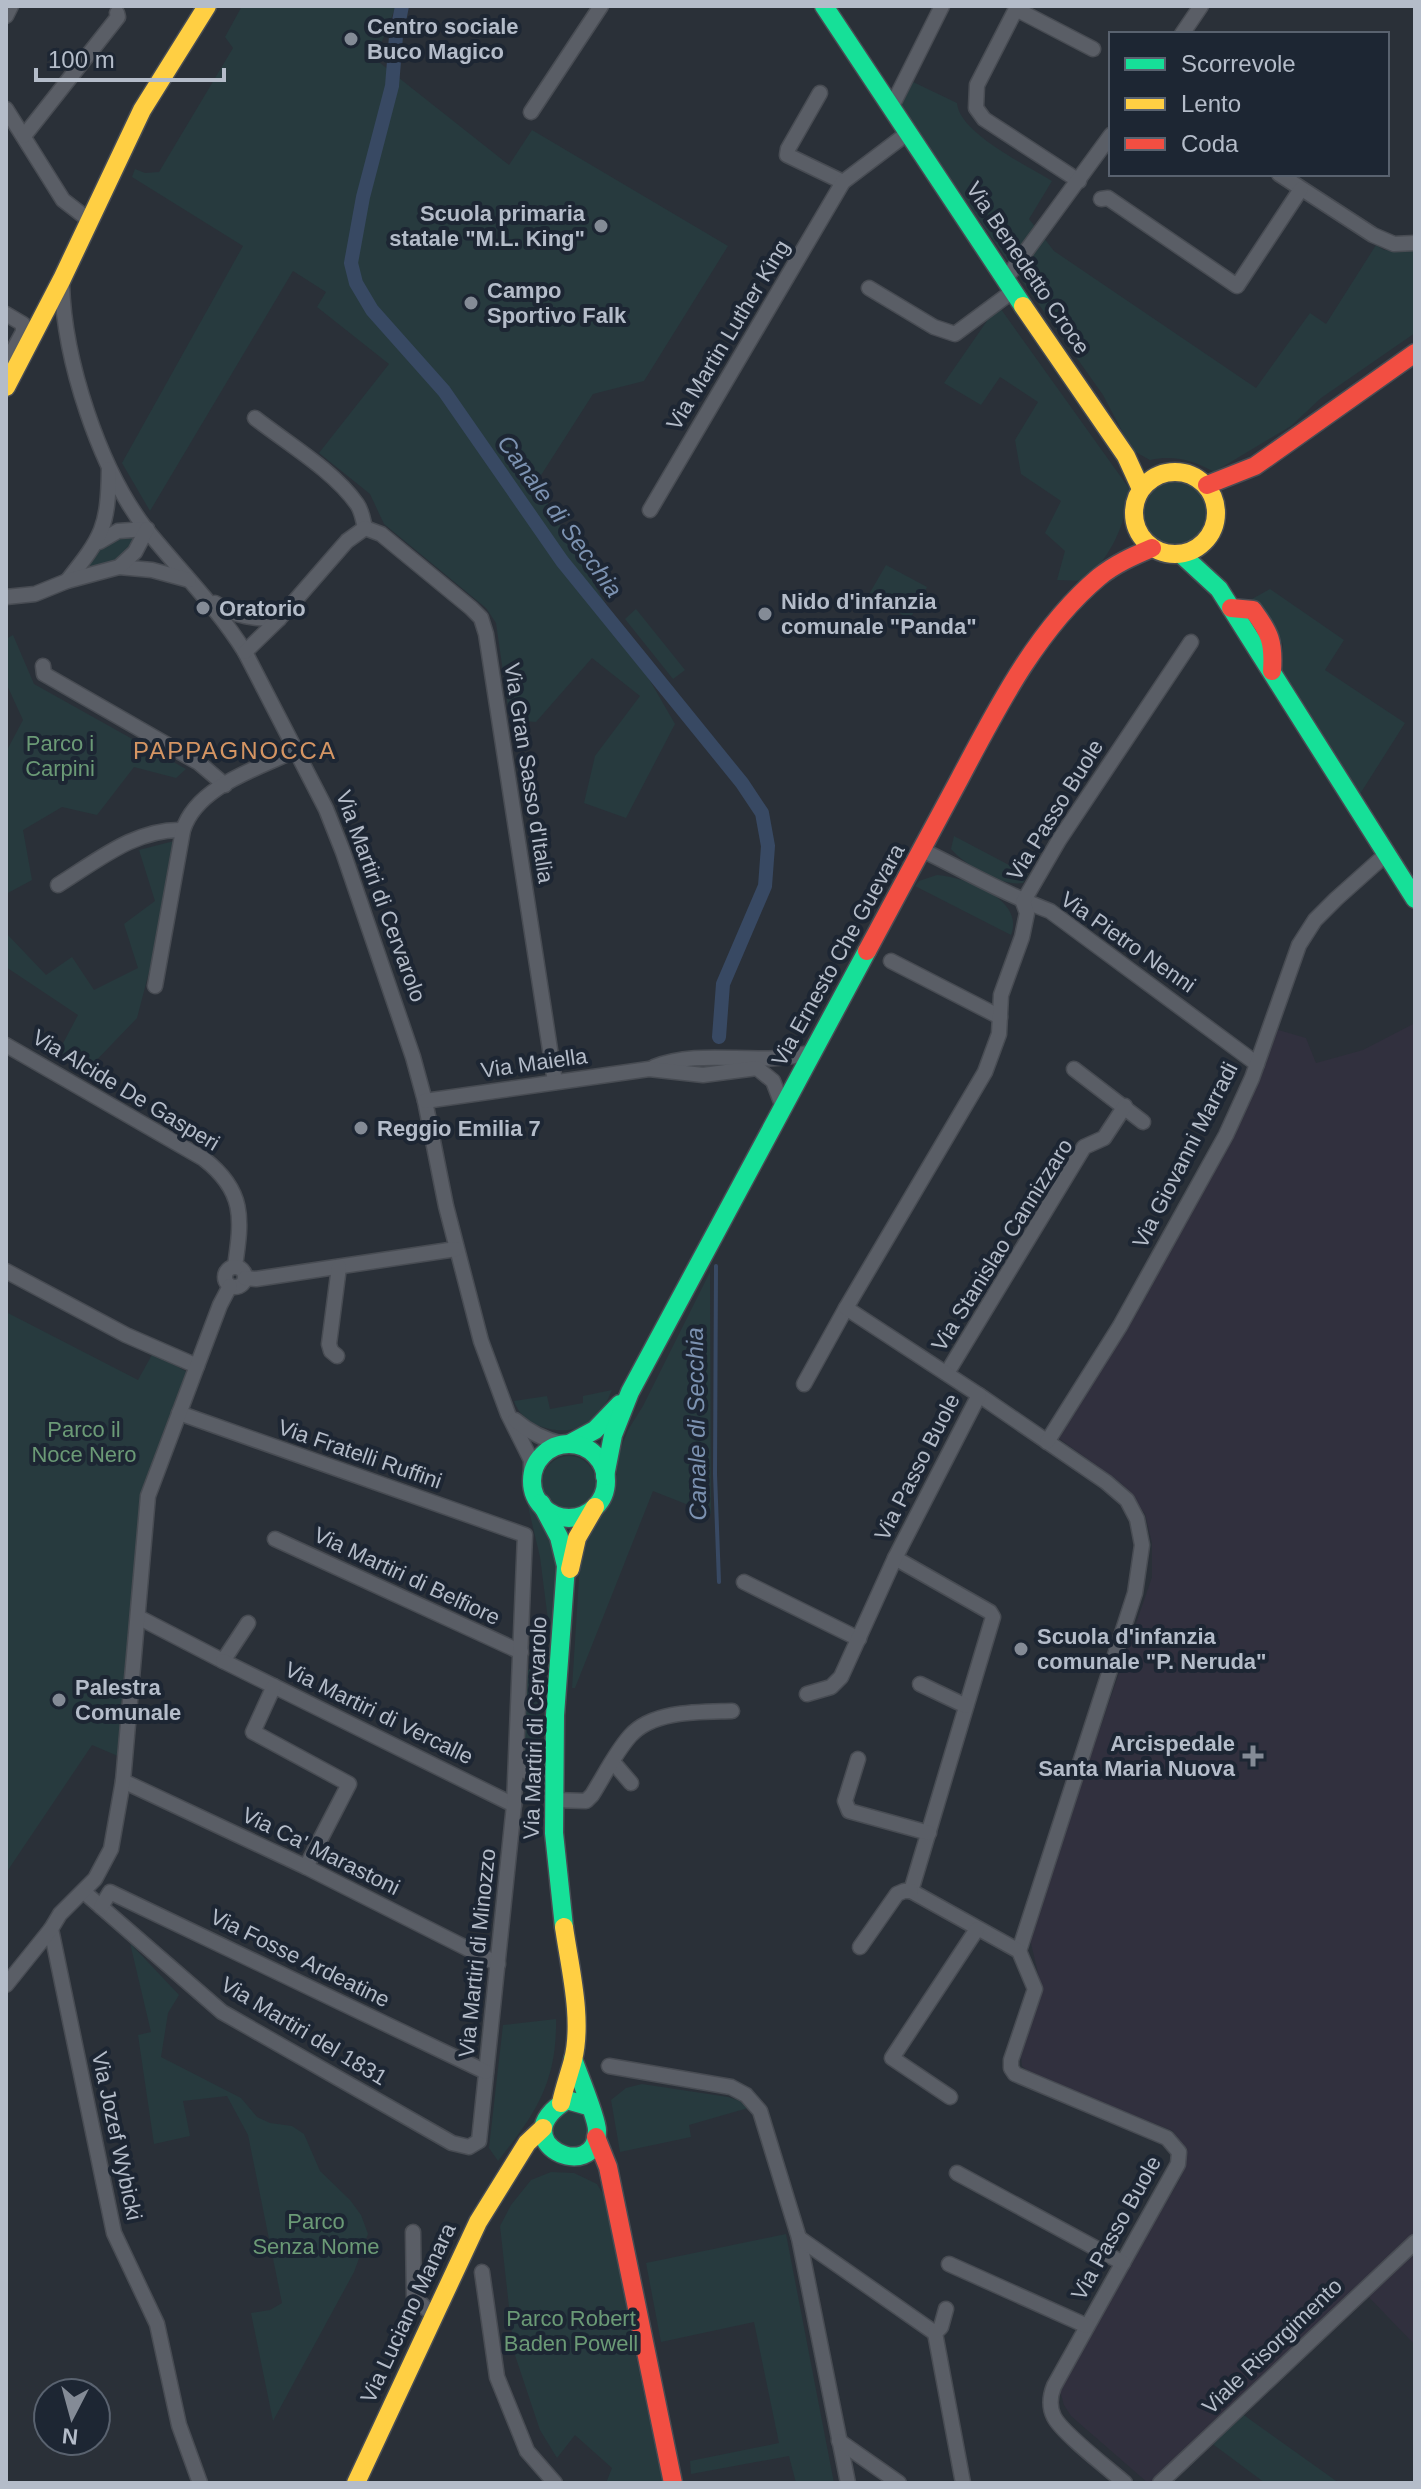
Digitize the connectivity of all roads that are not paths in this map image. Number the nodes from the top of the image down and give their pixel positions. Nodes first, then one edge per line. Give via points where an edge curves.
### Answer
1 (11, 6) edge
2 (207, 6) edge
3 (601, 6) edge
4 (824, 6) edge
5 (942, 6) edge
6 (1201, 6) edge
7 (117, 13) dead end
8 (6, 16) edge
9 (1183, 32) edge
10 (1093, 49) dead end
11 (820, 93) dead end
12 (892, 106) junction
13 (6, 109) edge
14 (531, 112) dead end
15 (909, 132) junction
16 (24, 136) junction
17 (1109, 138) edge
18 (1282, 176) edge
19 (1079, 181) junction
20 (843, 182) junction
21 (1301, 189) junction
22 (1101, 199) dead end
23 (89, 220) junction
24 (1415, 243) edge
25 (62, 279) junction
26 (1009, 285) junction
27 (869, 288) dead end
28 (6, 314) edge
29 (1415, 353) edge
30 (6, 363) edge
31 (6, 387) edge
32 (255, 418) dead end
33 (1126, 456) junction
34 (109, 464) junction
35 (1255, 466) junction
36 (1157, 476) junction
37 (1207, 485) junction
38 (1141, 489) junction
39 (1217, 506) junction
40 (650, 510) dead end
41 (365, 528) junction
42 (147, 529) junction
43 (1146, 541) junction
44 (1203, 543) junction
45 (95, 545) junction
46 (1181, 554) junction
47 (119, 567) junction
48 (191, 580) junction
49 (67, 581) junction
50 (1219, 589) junction
51 (205, 596) junction
52 (6, 597) edge
53 (279, 619) junction
54 (1191, 642) dead end
55 (245, 652) junction
56 (43, 666) dead end
57 (296, 750) junction
58 (225, 785) junction
59 (183, 830) junction
60 (922, 850) junction
61 (1388, 856) junction
62 (58, 885) dead end
63 (1415, 899) edge
64 (1023, 902) junction
65 (891, 961) dead end
66 (155, 986) dead end
67 (1000, 1017) junction
68 (6, 1045) edge
69 (811, 1052) junction
70 (1257, 1064) junction
71 (649, 1069) junction
72 (1074, 1069) dead end
73 (555, 1082) junction
74 (425, 1101) junction
75 (1125, 1106) junction
76 (783, 1107) junction
77 (1143, 1122) dead end
78 (456, 1249) junction
79 (339, 1267) junction
80 (6, 1271) edge
81 (240, 1272) junction
82 (846, 1308) junction
83 (337, 1356) dead end
84 (197, 1366) junction
85 (947, 1373) junction
86 (804, 1384) dead end
87 (630, 1392) junction
88 (979, 1395) junction
89 (179, 1413) junction
90 (508, 1414) junction
91 (1047, 1442) junction
92 (567, 1444) junction
93 (605, 1476) junction
94 (531, 1478) junction
95 (541, 1503) junction
96 (595, 1507) junction
97 (525, 1535) joint
98 (275, 1539) dead end
99 (895, 1558) junction
100 (744, 1582) dead end
101 (565, 1589) junction
102 (138, 1617) junction
103 (248, 1623) dead end
104 (859, 1639) junction
105 (521, 1652) junction
106 (223, 1661) junction
107 (920, 1684) dead end
108 (274, 1686) junction
109 (807, 1694) dead end
110 (966, 1706) junction
111 (732, 1711) dead end
112 (858, 1759) dead end
113 (613, 1762) junction
114 (516, 1770) junction
115 (554, 1774) junction
116 (123, 1781) junction
117 (631, 1783) dead end
118 (554, 1800) junction
119 (514, 1805) junction
120 (929, 1833) junction
121 (306, 1867) junction
122 (911, 1891) junction
123 (84, 1892) junction
124 (101, 1907) junction
125 (51, 1929) junction
126 (977, 1929) junction
127 (860, 1947) dead end
128 (1019, 1951) junction
129 (498, 1964) junction
130 (6, 1985) edge
131 (573, 2059) junction
132 (609, 2066) dead end
133 (486, 2072) junction
134 (950, 2097) dead end
135 (561, 2103) junction
136 (588, 2106) junction
137 (543, 2128) junction
138 (596, 2137) junction
139 (479, 2141) joint
140 (563, 2155) junction
141 (510, 2167) junction
142 (957, 2173) dead end
143 (612, 2190) junction
144 (413, 2232) dead end
145 (799, 2238) junction
146 (1415, 2242) edge
147 (1123, 2263) junction
148 (949, 2264) dead end
149 (482, 2272) dead end
150 (946, 2309) dead end
151 (433, 2315) junction
152 (1087, 2326) junction
153 (935, 2333) junction
154 (839, 2441) junction
155 (200, 2483) edge
156 (356, 2483) edge
157 (555, 2483) edge
158 (673, 2483) edge
159 (848, 2483) edge
160 (899, 2483) edge
161 (963, 2483) edge
162 (1125, 2483) edge
163 (1160, 2483) edge

1 - 8 street
2 - 23 street, Via Martiri di Cervarolo via 142,110
3 - 14 street
4 - 12 street, Via Benedetto Croce
5 - 12 street
6 - 9 street
7 - 16 street
10 - 19 street via 1016,9 977,85 976,108 984,119
11 - 20 street via 787,155
12 - 15 street, Via Benedetto Croce
13 - 16 street
15 - 20 street, Via Martin Luther King
15 - 26 street, Via Benedetto Croce
16 - 23 street via 63,200
17 - 19 street
18 - 21 street
19 - 26 street
20 - 40 street, Via Martin Luther King
21 - 22 street via 1237,286 1108,198
21 - 24 street via 1373,235 1394,244
23 - 25 street, Via Martiri di Cervarolo
25 - 31 street
25 - 34 street, Via Martiri di Cervarolo via 69,355
26 - 27 street via 955,334
26 - 33 street, Via Benedetto Croce
28 - 30 street via 23,324 23,332
29 - 35 street
32 - 41 street via 354,500
33 - 36 street, Via Benedetto Croce
33 - 38 street, Via Benedetto Croce
34 - 42 street, Via Martiri di Cervarolo
34 - 45 street via 108,510
35 - 37 street
35 - 39 street
36 - 37 street via 1186,473
36 - 38 street
37 - 39 street
38 - 43 street via 1134,516
39 - 44 street via 1214,527
41 - 53 street via 347,541
41 - 73 street, Via Gran Sasso d'Italia via 381,534 481,618
42 - 45 street via 118,531
42 - 47 street
42 - 48 street, Via Martiri di Cervarolo
43 - 46 street via 1161,552
43 - 60 street, Via Ernesto Che Guevara via 1072,605 1031,655
44 - 46 street
44 - 50 street
45 - 49 street
46 - 50 street
47 - 48 street
47 - 49 street
48 - 51 street, Via Martiri di Cervarolo
49 - 52 street via 35,594
50 - 61 street
51 - 53 street via 242,616
51 - 55 street, Via Martiri di Cervarolo
53 - 55 street
54 - 64 street, Via Passo Buole
55 - 57 street, Via Martiri di Cervarolo
56 - 58 street via 44,674 199,763
57 - 58 street
57 - 74 street, Via Martiri di Cervarolo via 343,852
58 - 59 street via 198,803
59 - 62 street via 139,836
59 - 66 street
60 - 64 street, Via Pietro Nenni
60 - 69 street, Via Ernesto Che Guevara
61 - 63 street
61 - 70 street, Via Giovanni Marradi via 1336,899 1299,945
64 - 67 street, Via Passo Buole via 1025,925 1001,995
64 - 70 street, Via Pietro Nenni via 1050,911
65 - 67 street
67 - 82 street, Via Passo Buole via 985,1072
68 - 81 street, Via Alcide De Gasperi via 217,1169 230,1184 240,1214
69 - 71 street, Via Maiella via 794,1057 689,1058
69 - 76 street, Via Ernesto Che Guevara
70 - 91 street, Via Giovanni Marradi via 1226,1135 1156,1262
71 - 73 street, Via Maiella
71 - 76 street, Via Maiella via 703,1075 757,1068 778,1087
72 - 75 street
73 - 74 street, Via Maiella
74 - 78 street, Via Martiri di Cervarolo
75 - 77 street
75 - 85 street, Via Stanislao Cannizzaro via 1104,1138 1084,1147
76 - 87 street, Via Ernesto Che Guevara
78 - 79 street
78 - 90 street, Via Martiri di Cervarolo
79 - 81 street via 256,1279
79 - 83 street via 329,1341
80 - 84 street
81 - 84 street, Via Alcide De Gasperi via 229,1268 225,1274 230,1286
82 - 85 street, Via Passo Buole
82 - 86 street, Via Passo Buole
84 - 89 street
85 - 88 street, Via Passo Buole
87 - 92 street, Via Ernesto Che Guevara via 606,1421
87 - 93 street, Via Ernesto Che Guevara via 613,1435
88 - 91 street
88 - 99 street, Via Passo Buole
89 - 97 street, Via Fratelli Ruffini
89 - 102 street via 148,1496
90 - 92 street via 526,1429
90 - 94 street, Via Martiri di Cervarolo via 531,1460
91 - 128 street via 1127,1500 1139,1525 1142,1555 1132,1605
92 - 93 street via 594,1456
92 - 94 street via 539,1457
93 - 96 street, Via Martiri di Cervarolo via 604,1493
94 - 95 street, Via Martiri di Cervarolo
95 - 96 street via 564,1517 584,1515
95 - 101 street, Via Martiri di Cervarolo via 559,1537
96 - 101 street, Via Martiri di Cervarolo via 577,1538
97 - 105 street, Via Martiri di Minozzo
98 - 105 street, Via Martiri di Belfiore
99 - 104 street
99 - 110 street, Via Passo Buole via 992,1615
100 - 104 street
101 - 115 street, Via Martiri di Cervarolo
102 - 106 street, Via Martiri di Vercalle
102 - 116 street
103 - 106 street
104 - 109 street via 838,1681
105 - 114 street, Via Martiri di Minozzo
106 - 108 street, Via Martiri di Vercalle
107 - 110 street
108 - 119 street, Via Martiri di Vercalle
108 - 121 street via 253,1732 349,1784
110 - 120 street, Via Passo Buole
111 - 113 street via 682,1714 646,1724 630,1735
112 - 120 street via 845,1801 849,1811
113 - 117 street
113 - 118 street via 586,1801
114 - 115 street
114 - 119 street, Via Martiri di Minozzo
115 - 118 street, Via Martiri di Cervarolo
116 - 121 street, Via Ca' Marastoni
116 - 123 street via 111,1849
118 - 131 street, Via Martiri di Cervarolo via 558,1885 573,1992
119 - 129 street, Via Martiri di Minozzo
120 - 122 street, Via Passo Buole
121 - 129 street, Via Ca' Marastoni
122 - 126 street
122 - 127 street via 897,1894
123 - 124 street, Via Martiri del 1831
123 - 125 street
124 - 133 street, Via Fosse Ardeatine via 110,1892
124 - 139 street, Via Martiri del 1831 via 222,2012 452,2143 469,2147
125 - 130 street
125 - 155 street, Via Jozef Wybicki via 114,2233 157,2324 179,2425
126 - 128 street
126 - 134 street via 892,2058
128 - 147 street, Via Passo Buole via 1035,1989 1012,2071 1167,2138 1179,2152 1178,2164
129 - 133 street, Via Martiri di Minozzo
131 - 135 street, Via Martiri di Cervarolo
131 - 136 street, Via Martiri di Cervarolo
132 - 145 street via 731,2087 746,2095 766,2123
133 - 139 street, Via Martiri di Minozzo
135 - 136 street
135 - 137 street, Via Martiri di Cervarolo via 551,2108
136 - 138 street, Via Martiri di Cervarolo
137 - 140 street via 547,2144
137 - 141 street, Via Luciano Manara
138 - 140 street via 583,2155
138 - 143 street, Via Martiri di Cervarolo
140 - 141 street via 536,2156
140 - 143 street via 598,2172
141 - 151 street, Via Luciano Manara
142 - 147 street
143 - 158 street, Via Martiri di Cervarolo
144 - 151 street via 414,2297
145 - 153 street
145 - 154 street
146 - 163 street, Viale Risorgimento
147 - 152 street, Via Passo Buole
148 - 152 street
149 - 157 street via 497,2377 527,2451
150 - 153 street
151 - 156 street, Via Luciano Manara
152 - 162 street, Via Passo Buole via 1054,2386 1051,2409 1058,2424
153 - 161 street
154 - 159 street
154 - 160 street

